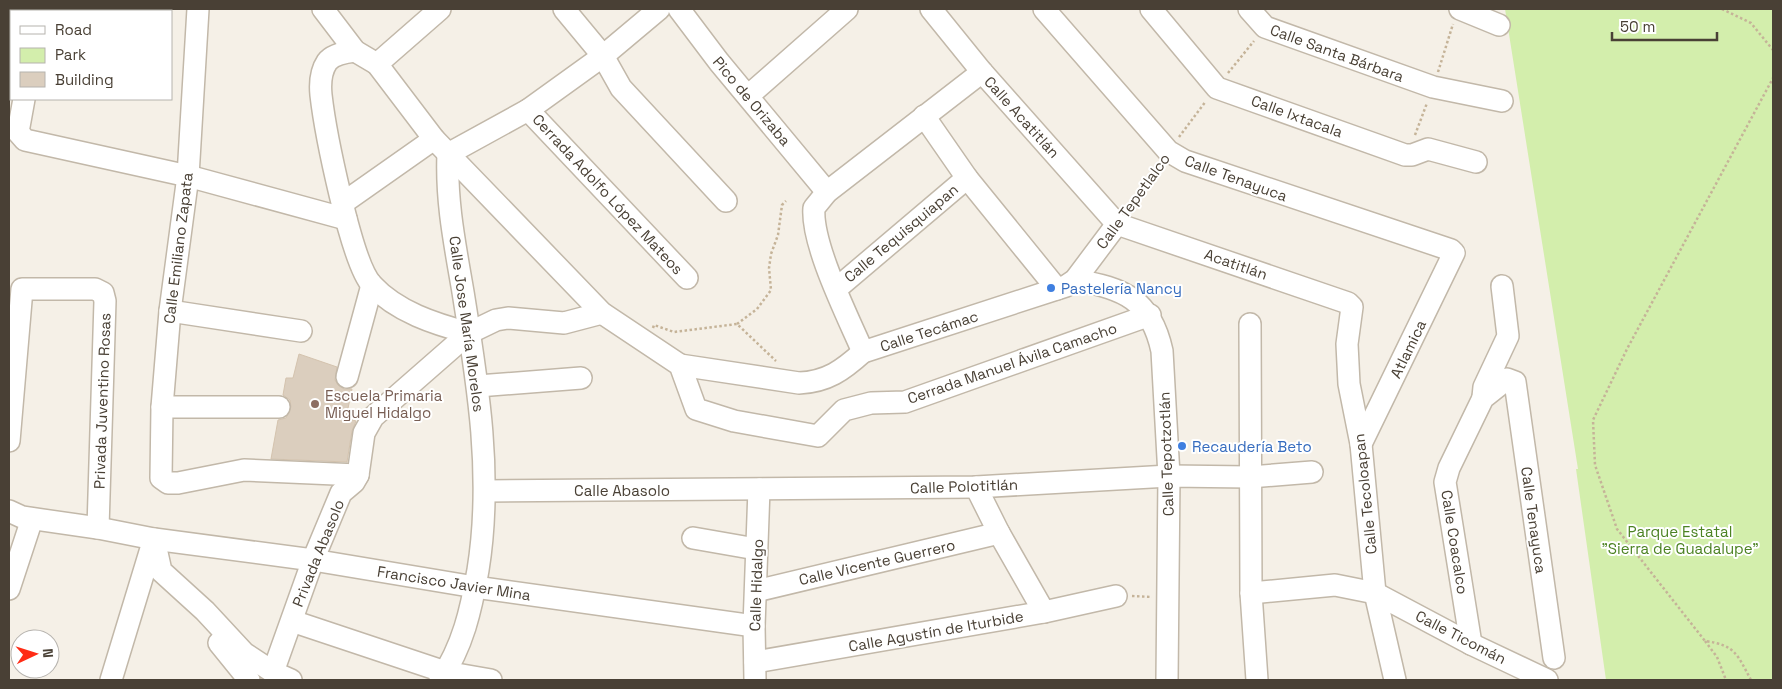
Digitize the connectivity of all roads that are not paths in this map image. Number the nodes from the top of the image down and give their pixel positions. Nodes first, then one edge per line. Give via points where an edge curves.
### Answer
1 (198, 9) edge
2 (323, 9) edge
3 (440, 9) edge
4 (564, 9) edge
5 (659, 9) edge
6 (679, 9) edge
7 (847, 9) edge
8 (930, 9) edge
9 (1044, 9) edge
10 (1151, 9) edge
11 (1249, 9) edge
12 (1460, 9) edge
13 (1498, 25) dead end
14 (355, 51) junction
15 (602, 56) junction
16 (377, 64) junction
17 (982, 72) junction
18 (748, 96) junction
19 (24, 100) edge
20 (1502, 101) dead end
21 (528, 110) junction
22 (924, 116) junction
23 (441, 146) junction
24 (1476, 162) dead end
25 (188, 176) junction
26 (967, 178) junction
27 (827, 192) junction
28 (726, 200) dead end
29 (345, 211) junction
30 (1117, 224) junction
31 (1454, 253) joint
32 (687, 278) dead end
33 (372, 285) junction
34 (1066, 285) junction
35 (1502, 286) dead end
36 (836, 288) junction
37 (1352, 307) joint
38 (170, 311) junction
39 (602, 313) junction
40 (1150, 315) junction
41 (1250, 324) dead end
42 (301, 331) dead end
43 (469, 333) junction
44 (863, 352) junction
45 (680, 365) junction
46 (347, 377) dead end
47 (581, 378) dead end
48 (1515, 382) joint
49 (478, 386) junction
50 (1483, 398) junction
51 (162, 407) junction
52 (278, 407) dead end
53 (9, 441) edge
54 (1361, 444) junction
55 (1312, 472) dead end
56 (358, 475) junction
57 (1169, 476) junction
58 (1250, 477) junction
59 (976, 487) junction
60 (759, 489) junction
61 (486, 491) junction
62 (9, 510) edge
63 (32, 519) junction
64 (98, 528) junction
65 (999, 533) junction
66 (694, 538) dead end
67 (154, 539) junction
68 (756, 549) junction
69 (313, 560) junction
70 (475, 587) junction
71 (9, 589) edge
72 (756, 591) junction
73 (1251, 593) junction
74 (1375, 593) junction
75 (1116, 596) road end
76 (205, 611) junction
77 (1044, 612) junction
78 (292, 620) junction
79 (754, 626) junction
80 (1471, 644) junction
81 (1554, 658) dead end
82 (755, 671) edge
83 (282, 676) edge
84 (443, 676) edge
85 (111, 680) edge
86 (249, 680) edge
87 (491, 680) edge
88 (1167, 680) edge
89 (1257, 680) edge
90 (1395, 680) edge
91 (1547, 680) edge

1 - 25 street, Calle Emiliano Zapata
2 - 14 street
3 - 16 street
4 - 15 street
5 - 15 street
6 - 18 street, Pico de Orizaba
7 - 18 street
8 - 17 street, Calle Acatitlán
9 - 31 street, Calle Tenayuca via 1168,151 1208,170
10 - 24 street, Calle Ixtacala via 1217,88 1405,154 1428,150
11 - 20 street, Calle Santa Bárbara via 1265,27 1433,86
12 - 13 street
14 - 16 street
14 - 29 street via 328,61 321,83
15 - 21 street
15 - 28 street via 621,88
16 - 23 street
17 - 22 street
17 - 30 street, Calle Acatitlán
18 - 27 street, Pico de Orizaba
19 - 25 street via 18,132 25,140
21 - 23 street
21 - 32 street, Cerrada Adolfo López Mateos
22 - 26 street
22 - 27 street
23 - 29 street
23 - 39 street
23 - 43 street, Calle Jose María Morelos
25 - 29 street
25 - 38 street, Calle Emiliano Zapata
26 - 34 street
26 - 36 street, Calle Tequisquiapan
27 - 36 street, Calle Tecámac via 816,203 813,213
29 - 33 street via 357,260
30 - 34 street, Calle Tepetlalco
30 - 37 street, Acatitlán
31 - 54 street, Atlamica
33 - 43 street via 410,312
33 - 46 street
34 - 40 street, Calle Tepotzotlán via 1118,289
34 - 44 street, Calle Tecámac
35 - 50 street via 1508,336 1484,387
36 - 44 street, Calle Tecámac
37 - 54 street, Calle Tecoloapan via 1347,364
38 - 42 street
38 - 51 street, Calle Emiliano Zapata
39 - 43 street via 564,323 501,318
39 - 45 street
40 - 45 street, Cerrada Manuel Ávila Camacho via 905,402 844,410 818,436 734,421 696,409
40 - 57 street, Calle Tepotzotlán via 1162,351
41 - 58 street
43 - 49 street, Calle Jose María Morelos
43 - 56 street via 374,417 364,433
44 - 45 street via 829,378 814,382 799,383
47 - 49 street
48 - 50 street, Calle Coacalco via 1507,379
48 - 81 street, Calle Tenayuca
49 - 61 street, Calle Jose María Morelos
50 - 80 street, Calle Coacalco via 1445,482
51 - 52 street
51 - 56 street, Calle Emiliano Zapata via 160,478 168,483 244,470
53 - 64 street, Privada Juventino Rosas via 22,289 95,289 103,293
54 - 74 street, Calle Tecoloapan
55 - 58 street, Calle Polotitlán
56 - 69 street, Privada Abasolo via 341,494
57 - 58 street, Calle Polotitlán
57 - 59 street, Calle Polotitlán
57 - 88 street, Calle Tepotzotlán
58 - 73 street
59 - 60 street, Calle Polotitlán
59 - 65 street
60 - 61 street, Calle Abasolo
60 - 68 street, Calle Hidalgo
61 - 70 street, Calle Jose María Morelos
62 - 63 street, Francisco Javier Mina
63 - 64 street, Francisco Javier Mina
63 - 71 street
64 - 67 street, Francisco Javier Mina
65 - 72 street, Calle Vicente Guerrero
65 - 77 street
66 - 68 street
67 - 69 street, Francisco Javier Mina
67 - 76 street via 161,571
67 - 85 street
68 - 72 street, Calle Hidalgo
69 - 70 street, Francisco Javier Mina
69 - 78 street, Privada Abasolo
70 - 79 street, Francisco Javier Mina
70 - 84 street, Calle Jose María Morelos via 460,645
72 - 79 street, Calle Hidalgo
73 - 74 street, Calle Ticomán via 1335,585
73 - 89 street
74 - 80 street, Calle Ticomán
74 - 90 street, Calle Tecoloapan
75 - 77 street, Calle Agustín de Iturbide
76 - 83 street via 244,653
76 - 86 street via 217,640
77 - 82 street, Calle Agustín de Iturbide
78 - 83 street, Privada Abasolo
78 - 84 street
79 - 82 street, Calle Hidalgo
80 - 91 street, Calle Ticomán
84 - 87 street

